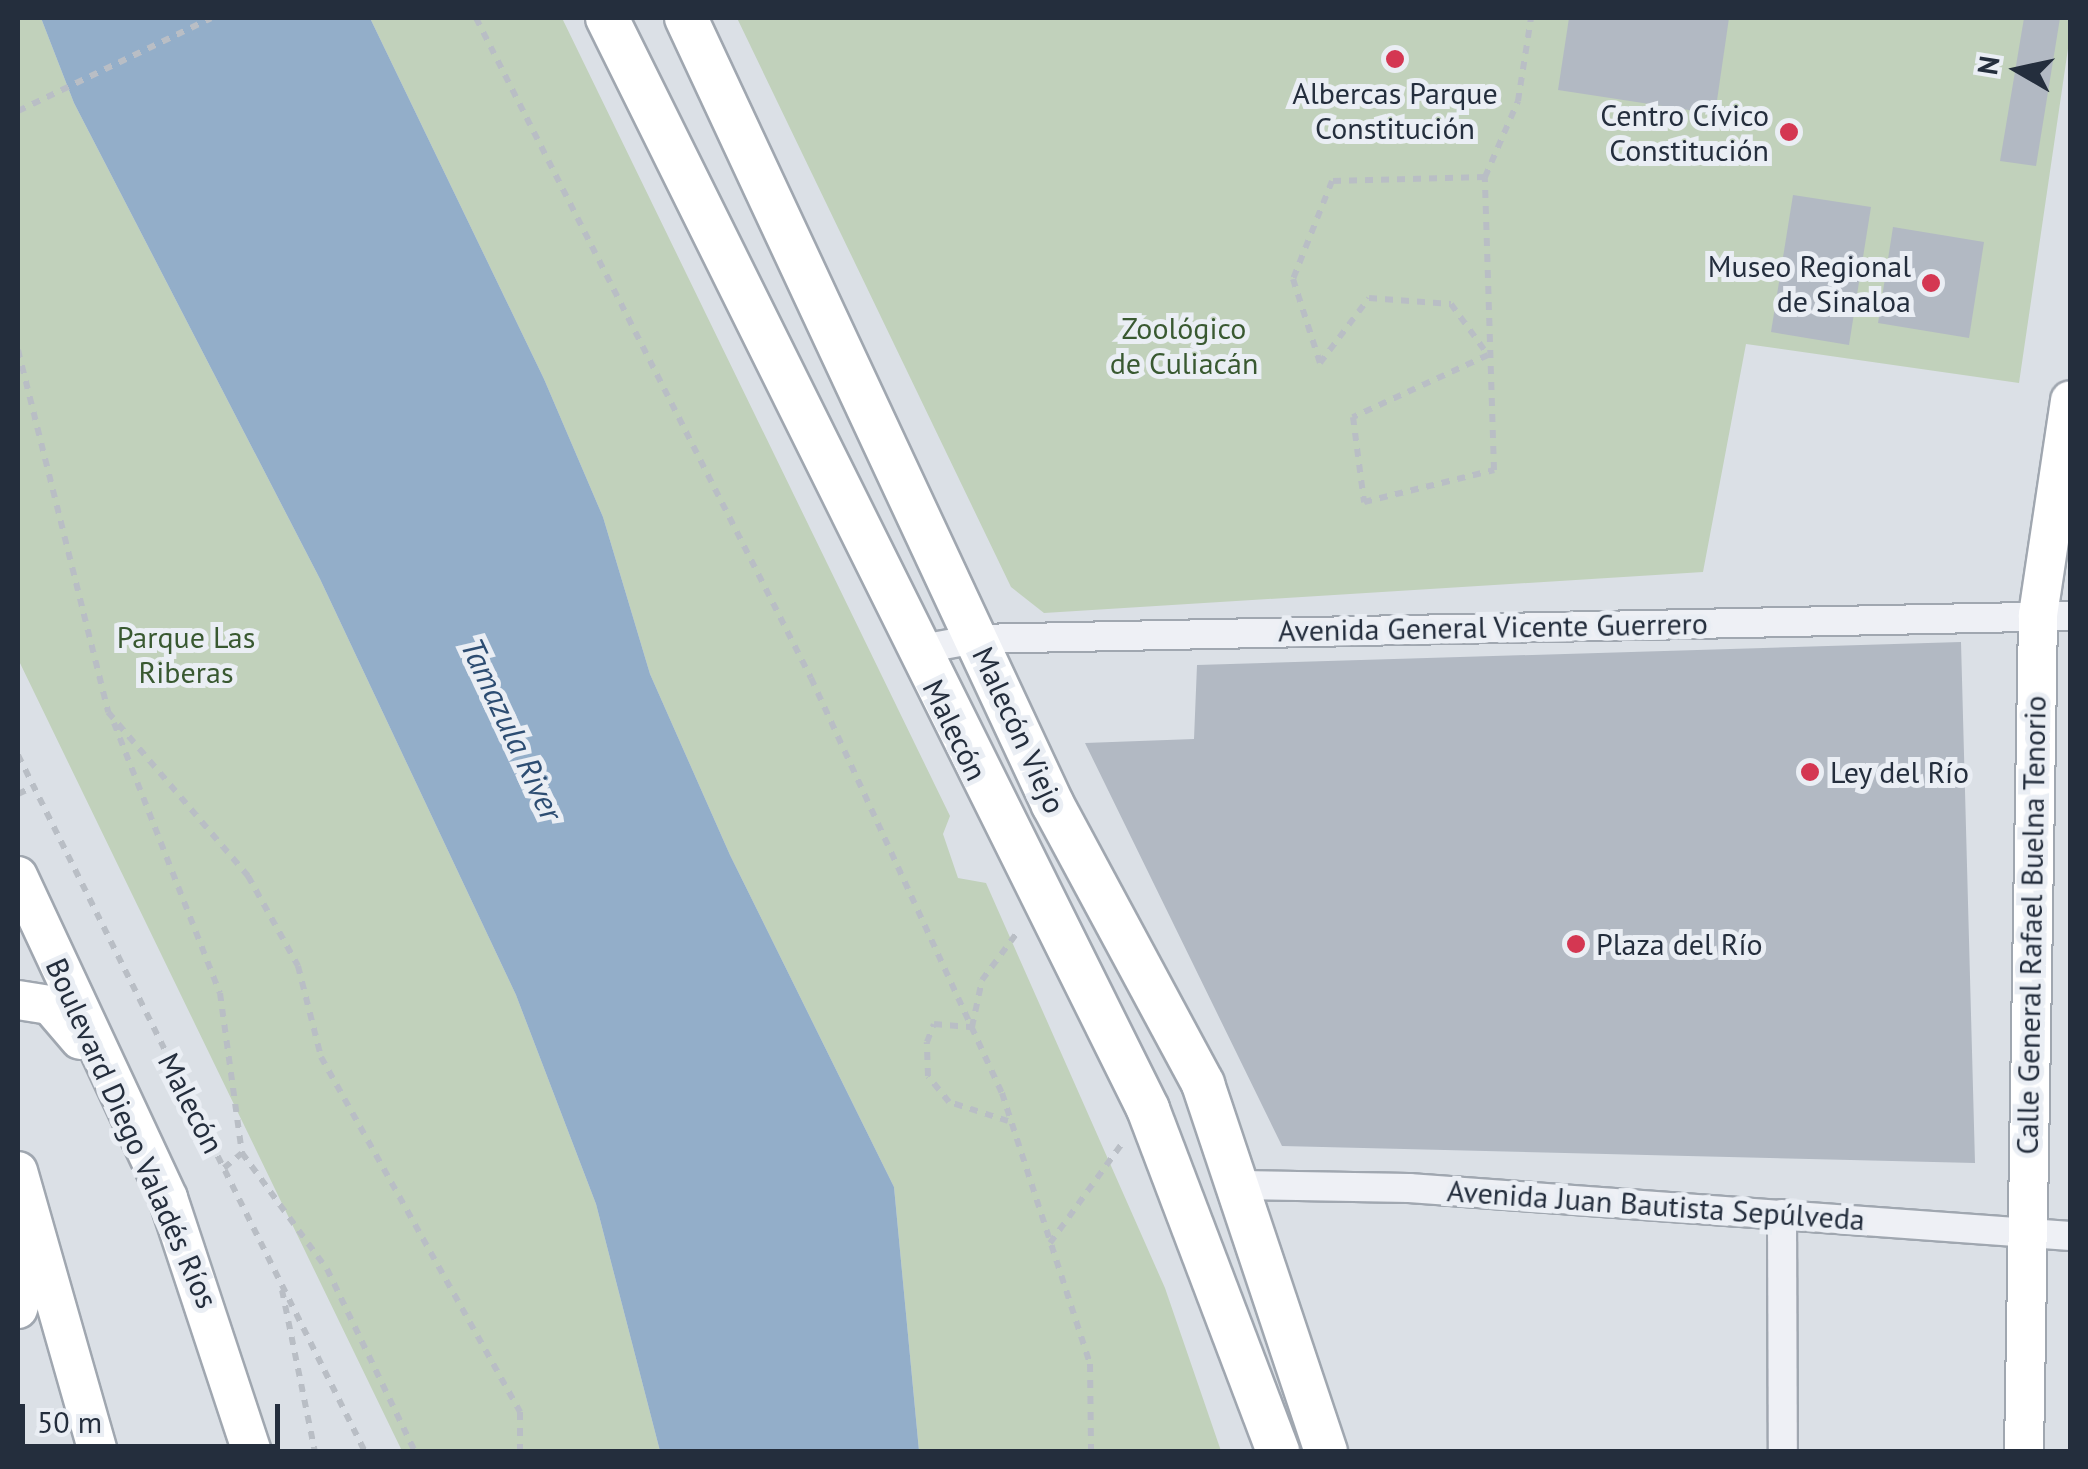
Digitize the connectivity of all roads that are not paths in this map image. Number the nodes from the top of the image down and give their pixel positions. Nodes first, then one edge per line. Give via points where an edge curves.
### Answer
1 (608, 18) edge
2 (686, 18) edge
3 (2070, 400) edge
4 (2054, 616) edge
5 (976, 638) junction
6 (916, 650) junction
7 (18, 876) edge
8 (18, 1000) edge
9 (107, 1073) junction
10 (1148, 1110) junction
11 (18, 1172) edge
12 (1242, 1184) junction
13 (1782, 1214) junction
14 (2023, 1230) junction
15 (2070, 1236) edge
16 (36, 1250) junction
17 (18, 1309) edge
18 (98, 1452) edge
19 (252, 1452) edge
20 (1278, 1452) edge
21 (1326, 1452) edge
22 (1783, 1452) edge
23 (2024, 1452) edge

1 - 6 main road, Malecón
2 - 5 main road, Malecón Viejo
3 - 4 main road, Calle General Rafael Buelna Tenorio
4 - 5 street, Avenida General Vicente Guerrero
4 - 14 main road, Calle General Rafael Buelna Tenorio
5 - 6 street, Avenida General Vicente Guerrero
5 - 12 main road, Malecón Viejo via 1203,1084
6 - 10 main road, Malecón
7 - 9 main road, Boulevard Diego Valadés Ríos
8 - 9 main road via 50,1006
9 - 19 main road, Boulevard Diego Valadés Ríos via 208,1298
10 - 12 main road via 1213,1172
10 - 20 main road, Malecón
11 - 16 main road
12 - 13 street, Avenida Juan Bautista Sepúlveda
12 - 21 main road, Malecón Viejo
13 - 14 street, Avenida Juan Bautista Sepúlveda
13 - 22 street
14 - 15 street, Avenida Juan Bautista Sepúlveda
14 - 23 main road, Calle General Rafael Buelna Tenorio
16 - 17 main road
16 - 18 main road

